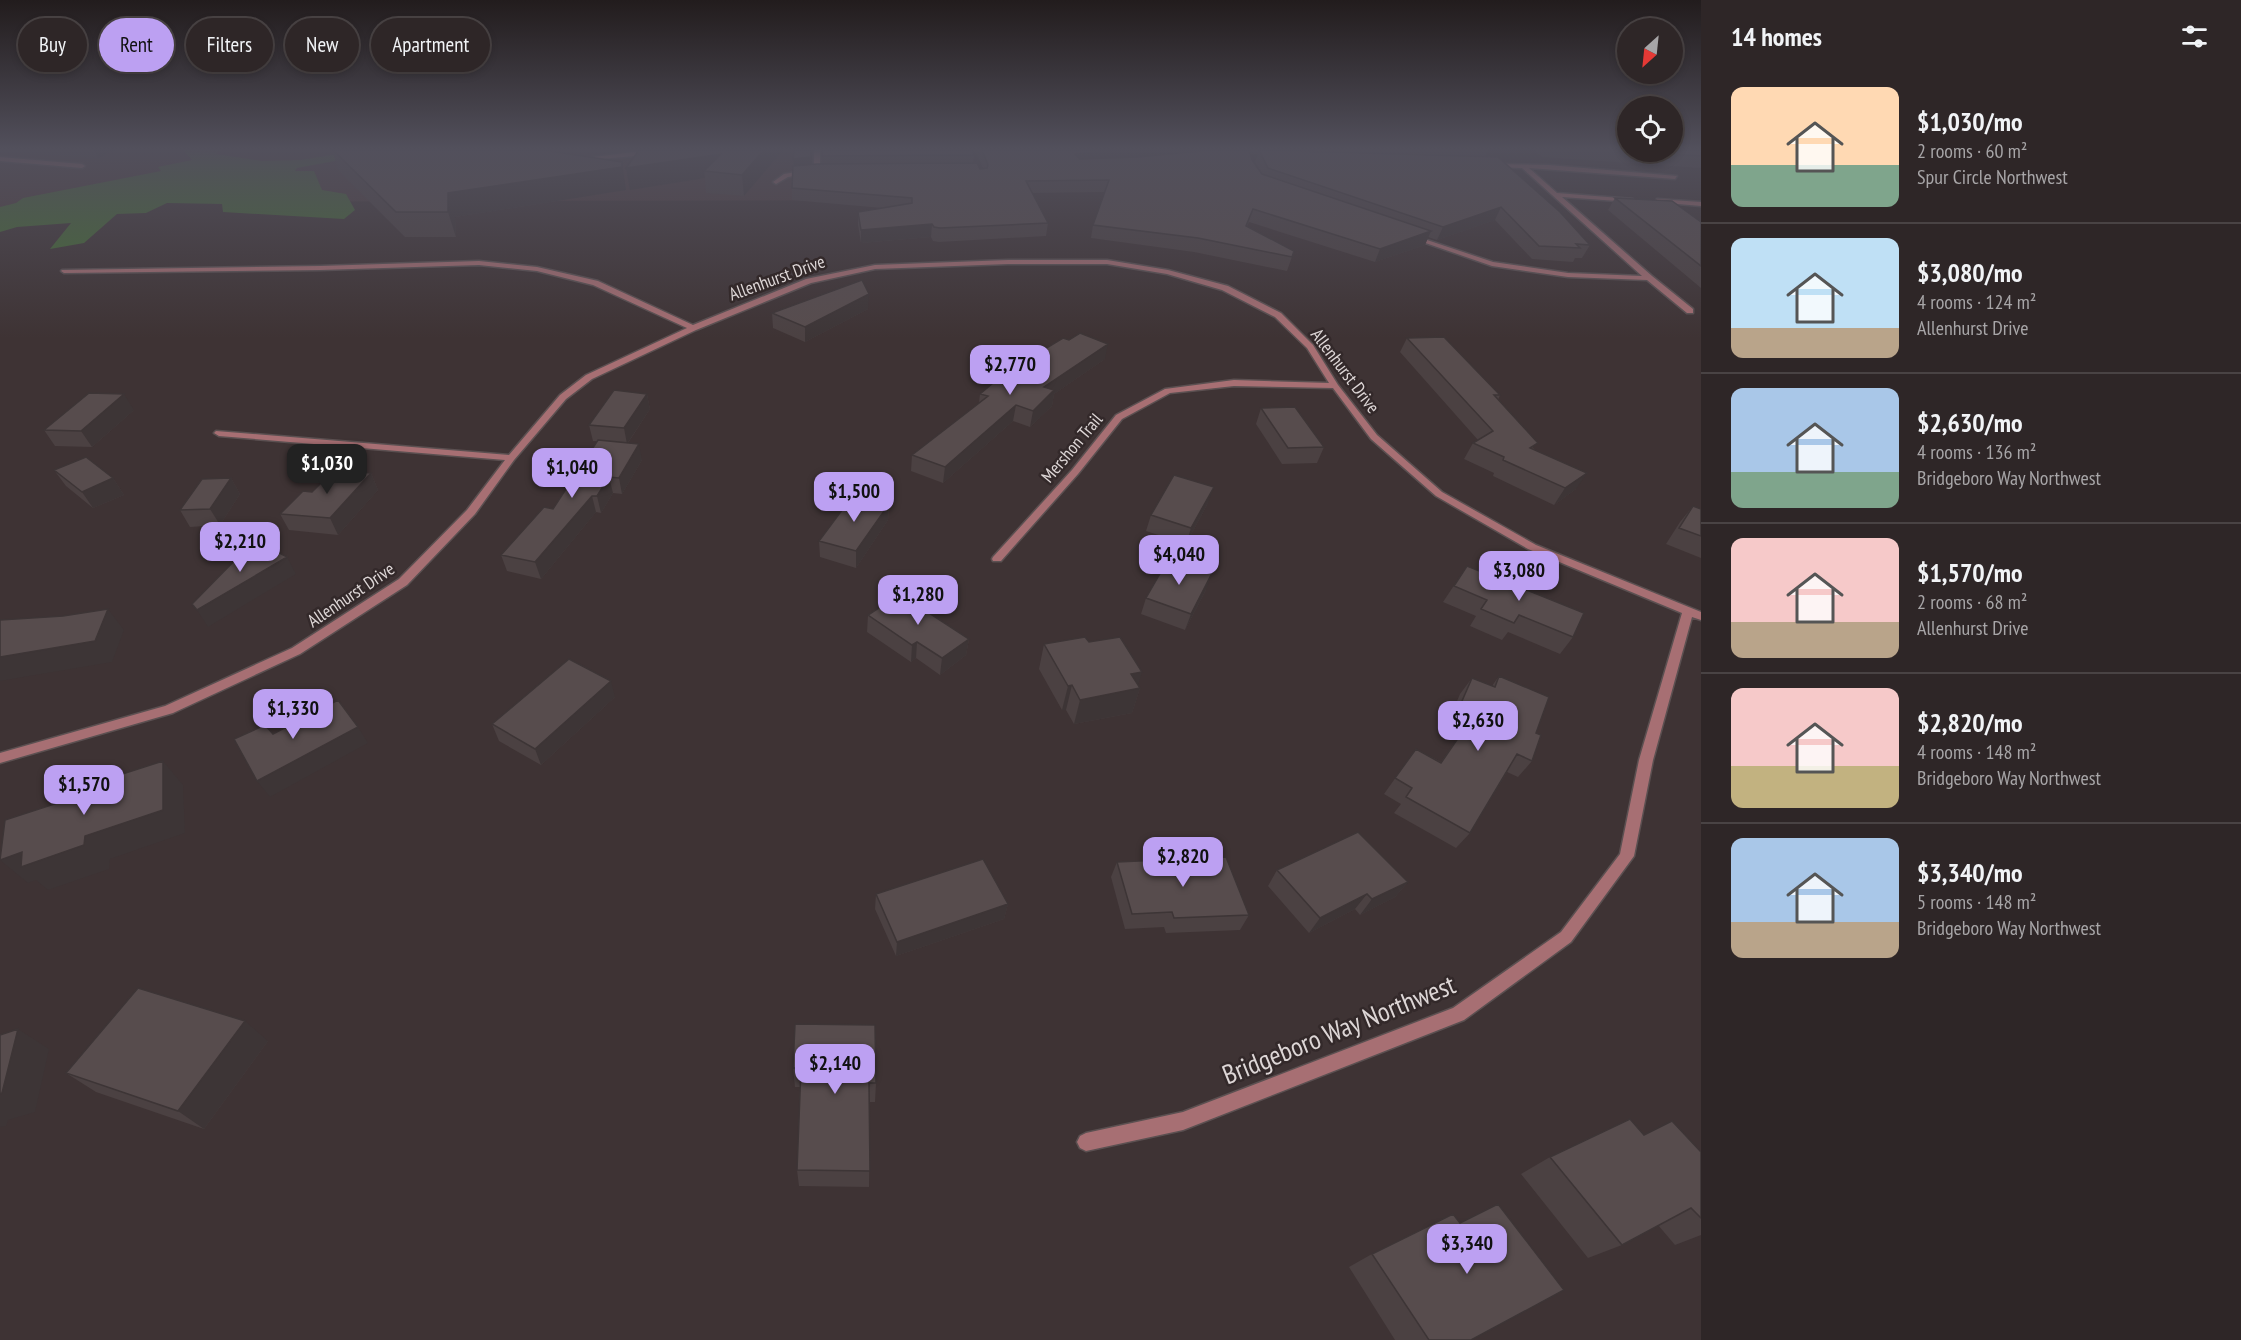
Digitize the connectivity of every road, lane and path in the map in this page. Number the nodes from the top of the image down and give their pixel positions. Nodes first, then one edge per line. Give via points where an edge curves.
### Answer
1 (1574, 213) edge
2 (1406, 234) edge
3 (64, 271) dead end
4 (1649, 278) junction
5 (1690, 311) dead end
6 (693, 328) junction
7 (1335, 386) junction
8 (219, 433) dead end
9 (511, 458) junction
10 (997, 559) dead end
11 (1695, 614) edge
12 (0, 758) edge
13 (1086, 1142) dead end

1 - 4 street
2 - 4 street via 1492,264 1568,275
3 - 6 street via 479,264 537,269 595,283
4 - 5 street
6 - 7 street, Allenhurst Drive via 809,281 875,267 1107,262 1197,279 1225,288 1278,315 1310,347
6 - 9 street, Allenhurst Drive via 589,377 562,397
7 - 10 street, Mershon Trail via 1234,383 1168,391 1119,417
7 - 11 street, Allenhurst Drive via 1374,437 1439,494 1532,547
8 - 9 street
9 - 12 street, Allenhurst Drive via 471,512 403,582 296,651 169,710
11 - 13 street, Bridgeboro Way Northwest via 1646,760 1627,856 1566,937 1458,1014 1183,1121

